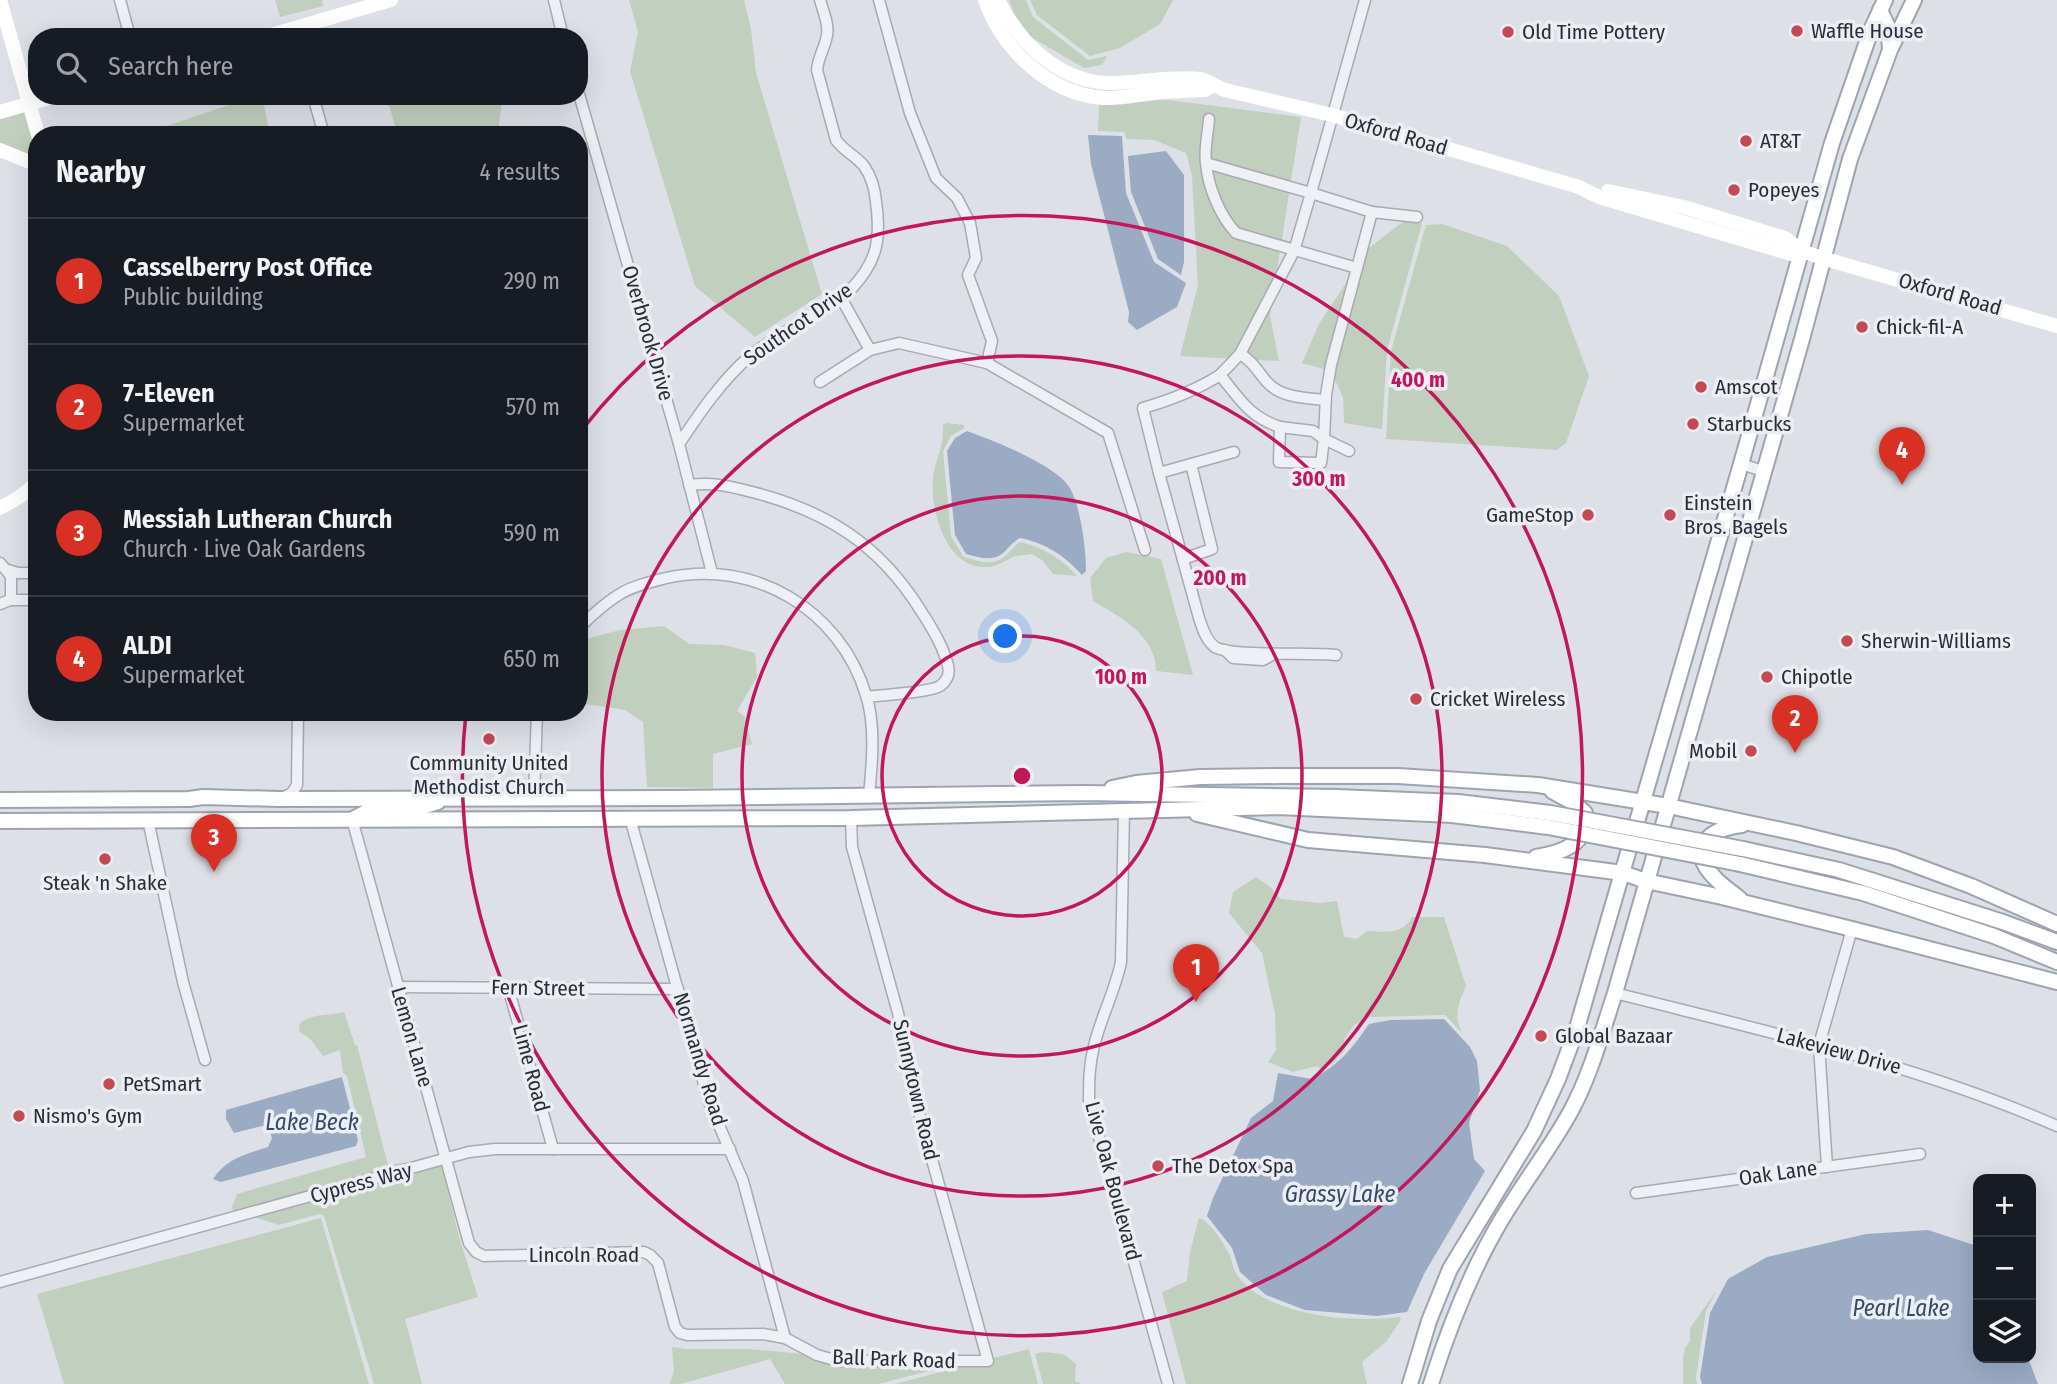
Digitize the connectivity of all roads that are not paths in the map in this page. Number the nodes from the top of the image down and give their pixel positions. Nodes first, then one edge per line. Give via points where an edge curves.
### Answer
1 (0, 0) edge
2 (120, 0) edge
3 (391, 0) edge
4 (554, 0) edge
5 (820, 0) edge
6 (879, 0) edge
7 (985, 0) edge
8 (998, 0) edge
9 (1365, 0) edge
10 (1900, 0) edge
11 (1914, 0) edge
12 (1882, 5) edge
13 (1907, 15) junction
14 (128, 28) edge
15 (307, 28) edge
16 (561, 28) edge
17 (1890, 50) junction
18 (1213, 86) junction
19 (28, 100) edge
20 (28, 104) edge
21 (29, 105) edge
22 (316, 105) edge
23 (582, 105) edge
24 (0, 112) edge
25 (1332, 115) junction
26 (1209, 119) dead end
27 (35, 126) edge
28 (321, 126) edge
29 (0, 150) edge
30 (28, 161) edge
31 (1206, 163) junction
32 (1311, 193) junction
33 (1372, 212) junction
34 (1417, 218) dead end
35 (1294, 251) junction
36 (1802, 251) junction
37 (1822, 258) junction
38 (1357, 268) junction
39 (840, 296) junction
40 (2057, 326) edge
41 (870, 350) junction
42 (1240, 354) junction
43 (987, 363) junction
44 (1220, 375) junction
45 (820, 382) dead end
46 (1325, 400) junction
47 (1280, 426) junction
48 (1324, 439) junction
49 (679, 444) junction
50 (1349, 451) dead end
51 (1234, 452) dead end
52 (1191, 464) junction
53 (1741, 464) junction
54 (1763, 471) junction
55 (1159, 473) junction
56 (689, 485) junction
57 (28, 490) edge
58 (0, 508) edge
59 (1145, 550) dead end
60 (1183, 559) junction
61 (4, 567) edge
62 (28, 573) edge
63 (712, 573) junction
64 (11, 600) junction
65 (28, 600) edge
66 (0, 604) edge
67 (588, 619) edge
68 (1336, 655) dead end
69 (867, 697) junction
70 (298, 721) edge
71 (537, 721) edge
72 (1540, 785) junction
73 (1083, 793) junction
74 (869, 796) junction
75 (894, 796) junction
76 (534, 797) junction
77 (449, 798) junction
78 (675, 798) junction
79 (189, 799) junction
80 (279, 799) junction
81 (336, 799) junction
82 (0, 800) edge
83 (1644, 802) junction
84 (1668, 806) junction
85 (1179, 809) junction
86 (1124, 810) junction
87 (630, 818) junction
88 (851, 818) junction
89 (352, 819) junction
90 (499, 819) junction
91 (148, 820) junction
92 (1549, 820) junction
93 (0, 821) edge
94 (246, 821) junction
95 (1754, 824) junction
96 (1524, 860) junction
97 (1623, 873) junction
98 (1646, 881) junction
99 (1745, 902) junction
100 (2057, 924) edge
101 (1852, 929) junction
102 (2057, 943) edge
103 (2057, 962) edge
104 (2057, 982) edge
105 (398, 987) junction
106 (508, 987) junction
107 (678, 989) junction
108 (1615, 993) junction
109 (1819, 1045) junction
110 (205, 1060) dead end
111 (2057, 1126) edge
112 (553, 1149) junction
113 (730, 1149) junction
114 (1920, 1154) dead end
115 (446, 1159) junction
116 (1827, 1167) junction
117 (1636, 1193) dead end
118 (1484, 1211) junction
119 (1501, 1220) junction
120 (476, 1252) joint
121 (0, 1282) edge
122 (680, 1333) joint
123 (785, 1338) junction
124 (988, 1361) joint
125 (1168, 1384) edge
126 (1410, 1384) edge
127 (1431, 1384) edge

1 - 19 main road
2 - 14 street
3 - 15 main road
4 - 16 street
5 - 39 street, Southcot Drive via 827,37 817,70 836,140 869,175 880,228 864,275
6 - 43 street via 910,113 936,178 957,198 970,223 976,258 968,275 992,341
7 - 18 main road, Oxford Road via 1000,31 1021,57 1083,95 1120,98
8 - 18 main road, Oxford Road via 1026,44 1068,74 1114,83 1205,79
9 - 25 street
10 - 13 main road
11 - 13 main road
12 - 17 main road
12 - 36 main road via 1843,108
13 - 17 main road
17 - 37 main road via 1850,159
18 - 25 main road, Oxford Road
20 - 24 main road
21 - 27 main road
22 - 28 street
23 - 49 street, Overbrook Drive
25 - 32 street
25 - 36 main road, Oxford Road via 1579,187 1684,207 1785,238
26 - 31 street
29 - 30 main road
31 - 32 street
31 - 35 street via 1212,190 1236,233
32 - 33 street
32 - 35 street
33 - 34 street
33 - 38 street
35 - 38 street
35 - 42 street
36 - 37 main road, Oxford Road
36 - 53 main road
37 - 40 main road, Oxford Road
37 - 54 main road
38 - 46 street
39 - 41 street
39 - 49 street, Southcot Drive via 738,366
41 - 43 street via 899,343
41 - 45 street
42 - 44 street
42 - 46 street via 1275,390
43 - 59 street via 1108,433
44 - 47 street via 1250,412
44 - 55 street via 1200,388 1143,408
46 - 48 street
47 - 48 street via 1313,431
47 - 48 street via 1279,462 1321,463
48 - 50 street
49 - 56 street, Overbrook Drive
51 - 52 street
52 - 55 street
52 - 60 street via 1212,549
53 - 54 street
53 - 83 main road
54 - 84 main road
55 - 60 street
56 - 63 street, Overbrook Drive
56 - 69 street via 711,483 739,489 819,515 876,553 907,588 937,637 950,669 947,679 938,688
57 - 58 main road
60 - 68 street via 1206,636 1233,658 1246,654 1251,645 1262,645 1275,654
61 - 62 street
61 - 64 street via 11,579
63 - 67 street via 648,582 621,593
63 - 69 street via 780,591 808,609 837,635
64 - 65 street
64 - 66 street
69 - 74 street via 872,735
70 - 80 street via 297,787
71 - 76 street
72 - 73 main road via 1398,776 1200,777
72 - 83 main road
72 - 96 main road via 1585,813 1586,828 1568,848
73 - 75 main road
73 - 92 main road via 1458,802
74 - 75 main road
74 - 78 main road
75 - 88 main road via 866,806
76 - 77 main road
76 - 78 main road
76 - 90 main road
77 - 81 main road
77 - 89 main road via 418,808 366,810
78 - 87 main road
79 - 80 main road
79 - 82 main road
79 - 91 main road
80 - 81 main road
81 - 94 main road via 322,811 269,811
83 - 84 main road
83 - 97 main road
84 - 95 main road
84 - 98 main road
85 - 86 main road
85 - 92 main road via 1343,808
85 - 96 main road via 1308,840
86 - 88 main road
86 - 125 street, Live Oak Boulevard via 1121,962 1094,1044 1089,1101
87 - 88 main road
87 - 90 main road
87 - 107 street, Normandy Road
88 - 124 street, Sunnytown Road via 852,847 898,1013 914,1095
89 - 90 main road
89 - 94 main road
89 - 105 street, Lemon Lane
91 - 93 main road
91 - 94 main road
91 - 110 street
92 - 102 main road, bridge via 1743,849 1839,870
92 - 103 main road, bridge via 1863,893
95 - 99 main road via 1717,831 1701,849 1708,870
95 - 100 main road via 1893,857
96 - 97 main road
97 - 98 main road
97 - 118 main road via 1558,1079 1534,1131
98 - 99 main road
98 - 108 main road
99 - 101 main road
101 - 104 main road
101 - 109 street
105 - 106 street, Fern Street
105 - 115 street, Lemon Lane
106 - 107 street, Fern Street
106 - 112 street, Lime Road
107 - 113 street, Normandy Road via 709,1102
108 - 109 street, Lakeview Drive
108 - 119 main road via 1573,1107
109 - 111 street, Lakeview Drive via 1968,1090
109 - 116 street
112 - 113 street, Cypress Way
112 - 115 street, Cypress Way via 495,1149
113 - 123 street, Normandy Road via 743,1181
114 - 116 street, Oak Lane
115 - 120 street, Lemon Lane via 469,1243
115 - 121 street, Cypress Way
116 - 117 street, Oak Lane
118 - 119 street
118 - 126 main road via 1451,1269
119 - 127 main road via 1469,1278
120 - 122 street, Lincoln Road via 643,1252 657,1263
122 - 123 street, Ball Park Road
123 - 124 street, Ball Park Road via 838,1361

